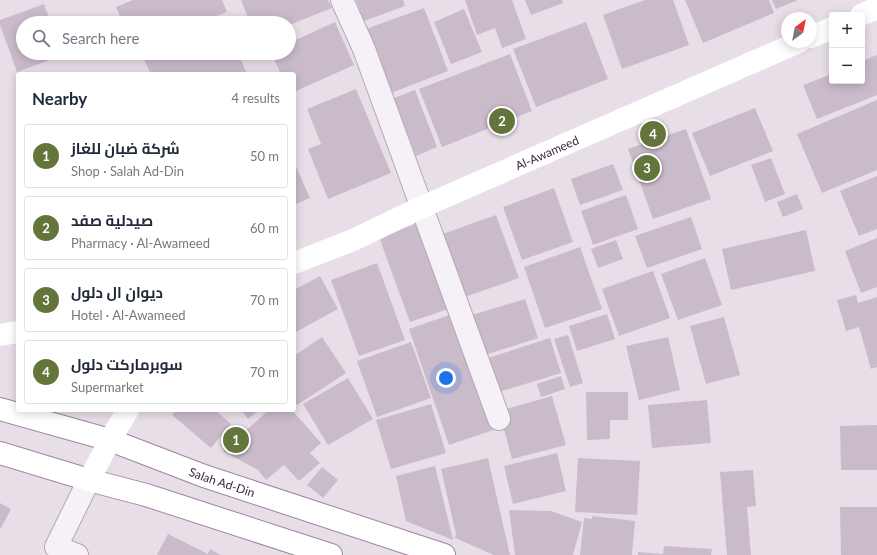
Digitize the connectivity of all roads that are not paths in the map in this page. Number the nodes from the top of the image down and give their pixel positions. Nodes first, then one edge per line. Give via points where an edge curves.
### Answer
1 (342, 0) edge
2 (877, 8) edge
3 (865, 13) edge
4 (829, 29) edge
5 (817, 34) edge
6 (786, 48) edge
7 (422, 207) junction
8 (296, 262) edge
9 (16, 332) edge
10 (0, 335) edge
11 (0, 409) edge
12 (127, 412) edge
13 (499, 419) dead end
14 (110, 440) junction
15 (0, 453) edge
16 (90, 480) junction
17 (54, 551) edge
18 (77, 555) edge
19 (331, 555) edge
20 (444, 555) edge

1 - 7 street via 364,49
2 - 3 main road
4 - 5 main road
6 - 7 main road, Al-Awameed
7 - 8 main road, Al-Awameed via 353,240
7 - 13 street
9 - 10 main road
11 - 14 main road, Salah Ad-Din
12 - 14 main road
14 - 16 main road
14 - 20 main road, Salah Ad-Din via 204,476
15 - 16 main road
16 - 17 street
16 - 19 main road via 146,495
17 - 18 street

